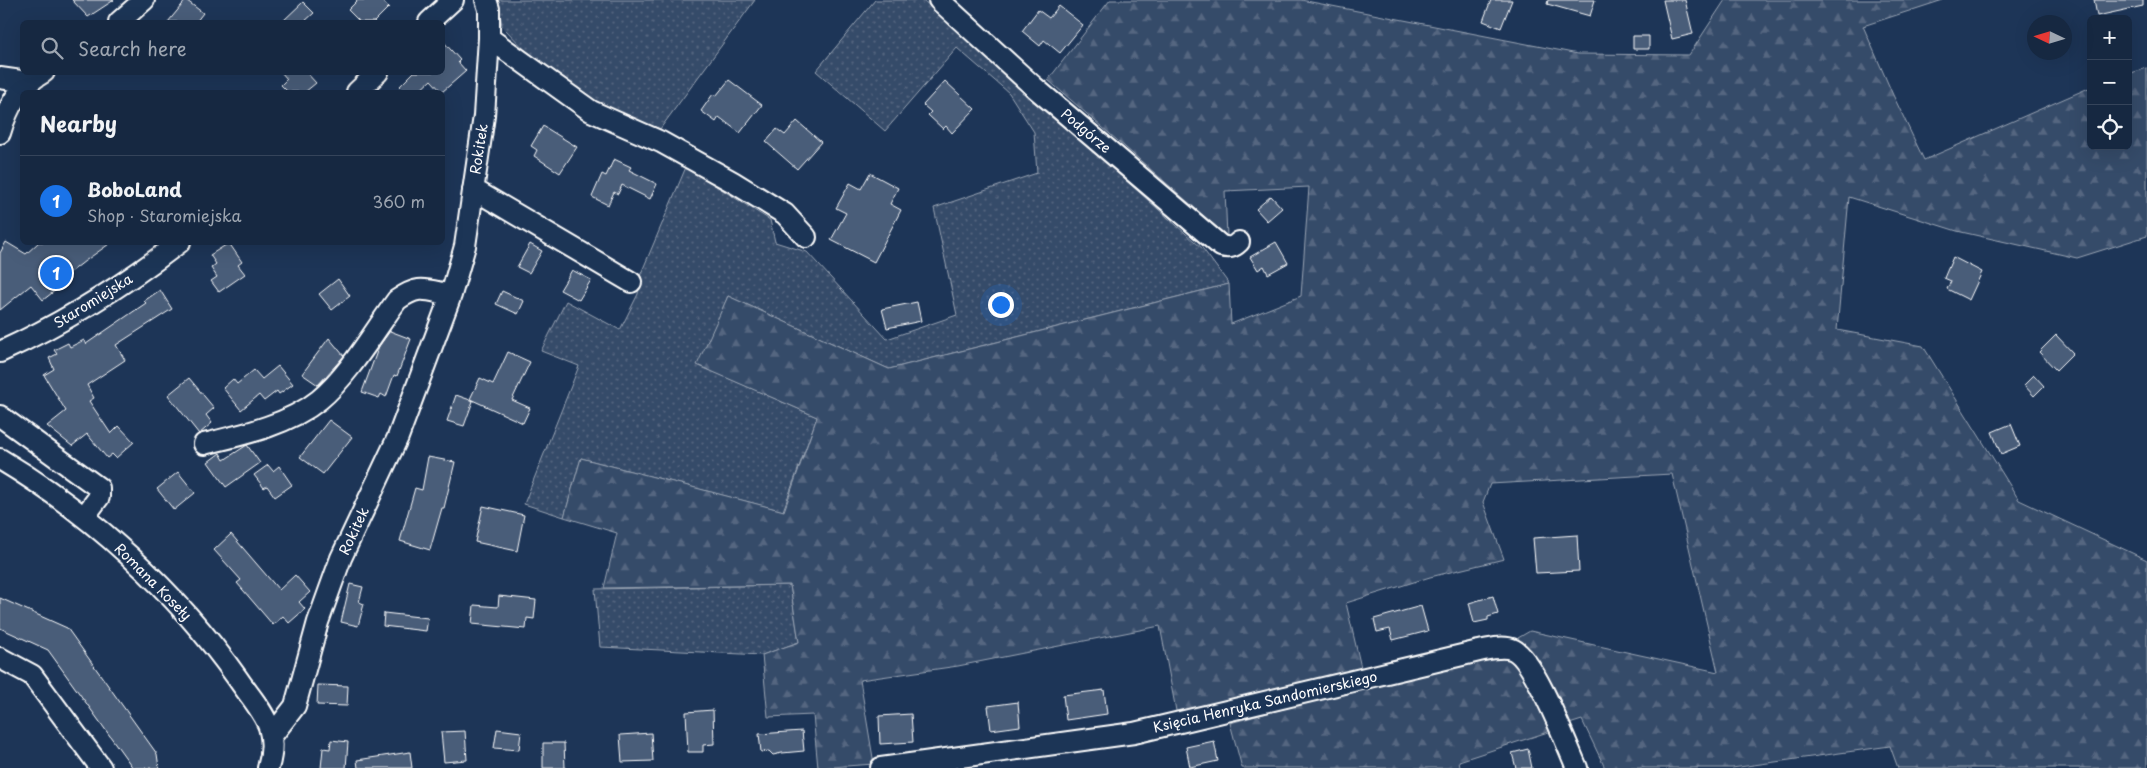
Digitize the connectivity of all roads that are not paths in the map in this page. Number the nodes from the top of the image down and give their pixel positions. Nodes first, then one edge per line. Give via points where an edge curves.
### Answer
1 (144, 0) edge
2 (452, 0) edge
3 (486, 0) edge
4 (939, 0) edge
5 (121, 20) edge
6 (431, 20) edge
7 (489, 38) junction
8 (375, 75) edge
9 (36, 77) edge
10 (0, 78) edge
11 (25, 90) edge
12 (359, 90) edge
13 (20, 96) edge
14 (0, 133) edge
15 (473, 189) junction
16 (806, 238) dead end
17 (1239, 242) dead end
18 (176, 245) edge
19 (631, 282) dead end
20 (451, 296) junction
21 (0, 352) edge
22 (0, 416) edge
23 (204, 444) dead end
24 (41, 445) junction
25 (0, 459) edge
26 (22, 472) junction
27 (84, 517) junction
28 (0, 658) edge
29 (271, 737) junction
30 (101, 768) edge
31 (268, 768) edge
32 (881, 768) edge
33 (1578, 768) edge

1 - 5 street
2 - 6 street
3 - 7 street, Rokitek
4 - 17 street, Podgórze via 1221,246 1234,247
7 - 15 street, Rokitek via 484,116
7 - 16 street via 591,111 661,142 785,214
8 - 12 street
9 - 10 street
9 - 11 street
13 - 14 street via 7,112
15 - 19 street
15 - 20 street, Rokitek via 465,246
18 - 21 street, Staromiejska via 147,268 78,312
20 - 23 street via 419,288 410,291 397,300 338,382 318,401 288,418 250,433
20 - 29 street, Rokitek via 398,437 341,558 318,622 295,706
22 - 24 street
24 - 26 street
24 - 27 street via 99,488 99,497
25 - 26 street, Romana Koseły
26 - 27 street, Romana Koseły
27 - 29 street, Romana Koseły via 184,611 258,708
28 - 30 street via 32,675
29 - 31 street
32 - 33 street, Księcia Henryka Sandomierskiego via 1134,733 1500,648 1512,648 1528,665

